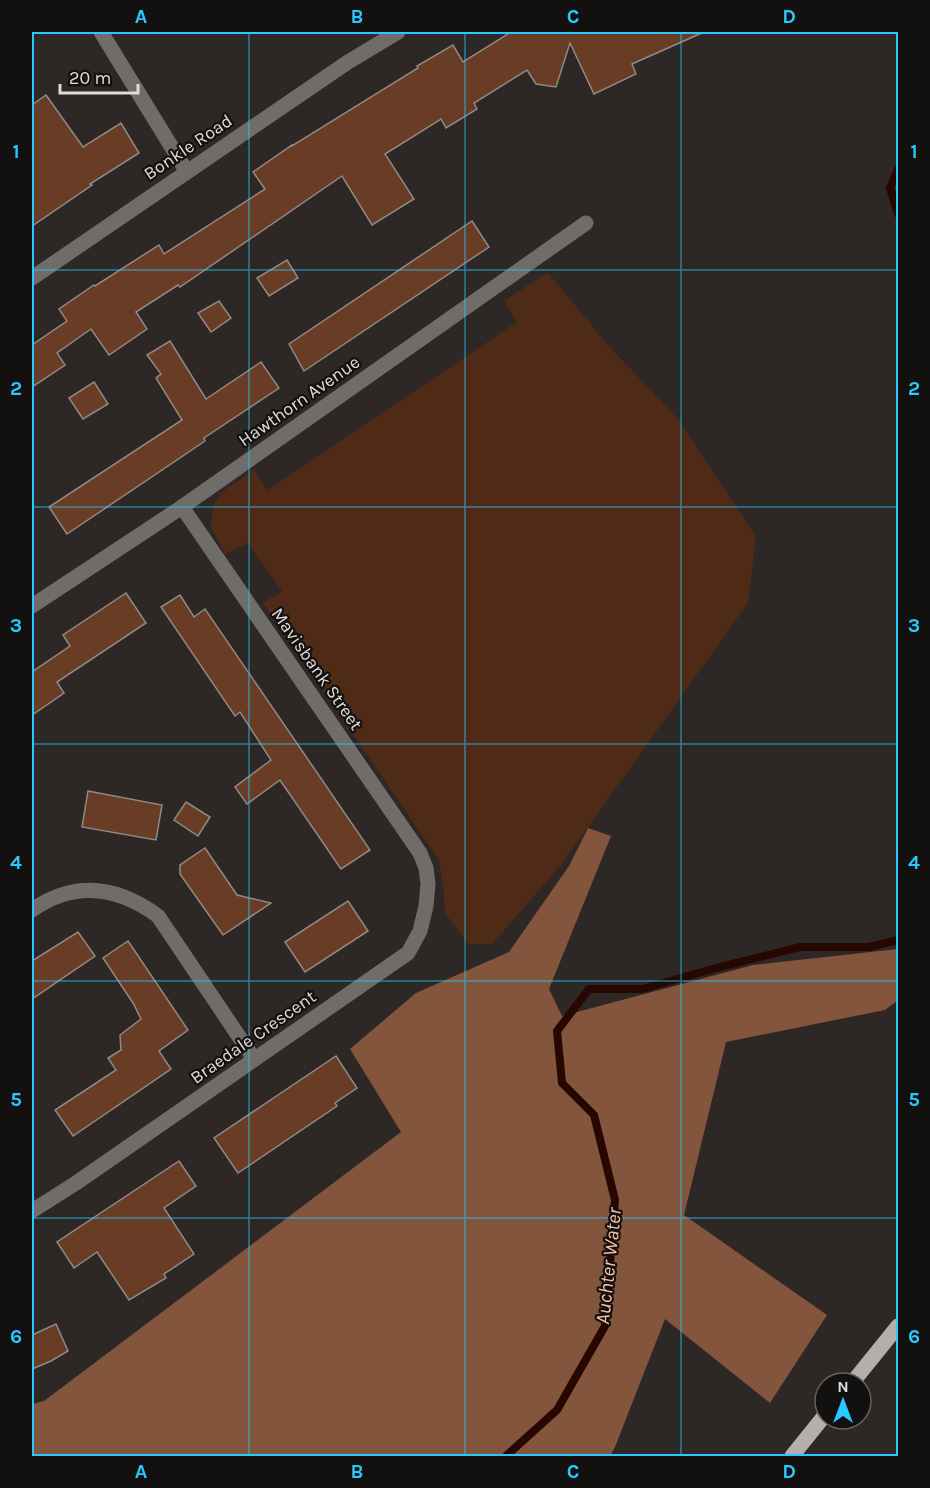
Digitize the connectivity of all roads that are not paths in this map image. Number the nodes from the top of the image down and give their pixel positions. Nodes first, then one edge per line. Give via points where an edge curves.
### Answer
1 (101, 32) edge
2 (398, 32) edge
3 (186, 172) junction
4 (586, 223) dead end
5 (32, 278) edge
6 (182, 507) junction
7 (32, 606) edge
8 (420, 853) joint
9 (32, 910) edge
10 (254, 1059) junction
11 (32, 1211) edge
12 (898, 1326) edge
13 (862, 1371) edge
14 (813, 1430) edge
15 (792, 1456) edge

1 - 3 street
2 - 3 street, Bonkle Road
3 - 5 street, Bonkle Road
4 - 6 street, Hawthorn Avenue
6 - 7 street, Hawthorn Avenue
6 - 8 street, Mavisbank Street
8 - 10 street, Braedale Crescent via 427,876 426,906 408,953
9 - 10 street via 64,894 95,890 142,904 158,916
10 - 11 street, Braedale Crescent
12 - 13 main road
14 - 15 main road

